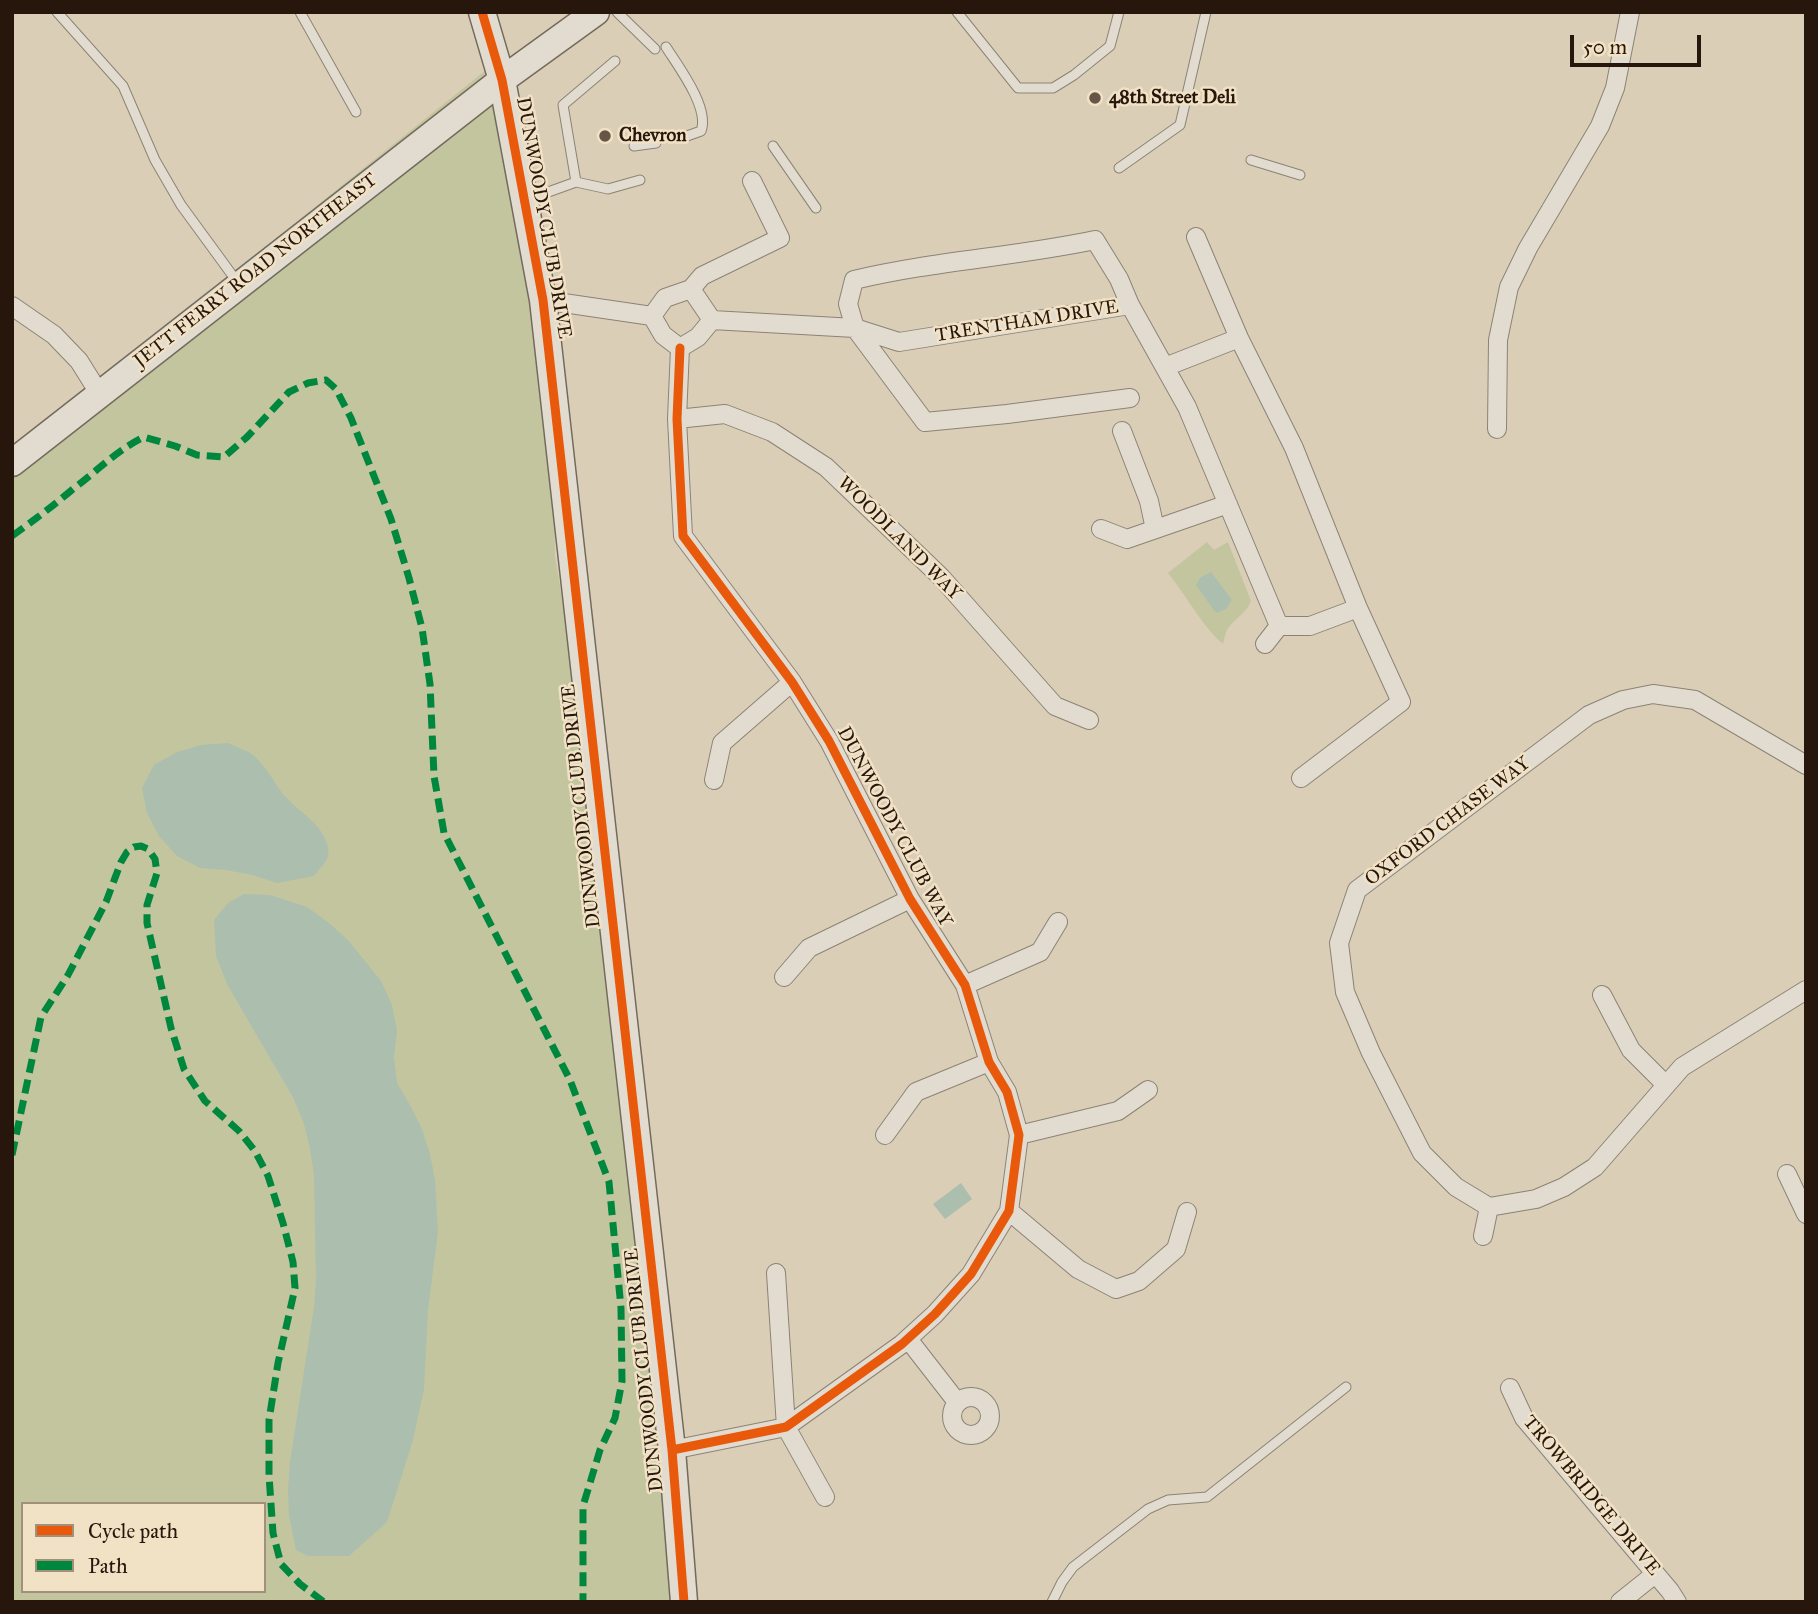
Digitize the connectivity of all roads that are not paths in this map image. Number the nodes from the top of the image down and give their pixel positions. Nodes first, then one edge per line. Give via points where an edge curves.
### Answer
1 (57, 12) edge
2 (300, 12) edge
3 (482, 12) edge
4 (596, 12) edge
5 (617, 12) edge
6 (957, 12) edge
7 (1119, 12) edge
8 (1206, 12) edge
9 (1630, 12) edge
10 (666, 47) dead end
11 (655, 49) dead end
12 (615, 61) dead end
13 (502, 80) junction
14 (356, 112) dead end
15 (687, 136) dead end
16 (656, 143) dead end
17 (634, 146) dead end
18 (773, 146) dead end
19 (1251, 160) dead end
20 (1119, 168) dead end
21 (1300, 175) dead end
22 (640, 180) dead end
23 (752, 181) dead end
24 (576, 182) junction
25 (524, 200) junction
26 (816, 208) dead end
27 (1196, 237) dead end
28 (239, 285) junction
29 (691, 289) junction
30 (542, 300) junction
31 (12, 306) edge
32 (1130, 306) junction
33 (652, 316) junction
34 (712, 320) junction
35 (855, 328) junction
36 (1239, 338) junction
37 (680, 348) junction
38 (1165, 368) junction
39 (99, 393) junction
40 (1130, 398) dead end
41 (677, 419) junction
42 (1497, 429) dead end
43 (1122, 431) dead end
44 (12, 463) edge
45 (1228, 505) junction
46 (1101, 529) dead end
47 (1155, 529) junction
48 (1358, 608) junction
49 (1279, 626) junction
50 (1265, 644) dead end
51 (792, 682) junction
52 (1089, 720) dead end
53 (1806, 765) edge
54 (1301, 778) dead end
55 (714, 780) dead end
56 (910, 899) junction
57 (1058, 922) dead end
58 (784, 977) dead end
59 (965, 985) junction
60 (1806, 990) edge
61 (1602, 995) dead end
62 (989, 1062) junction
63 (1665, 1084) junction
64 (1148, 1090) dead end
65 (885, 1135) dead end
66 (1019, 1135) junction
67 (1787, 1174) dead end
68 (1489, 1207) junction
69 (1009, 1211) junction
70 (1187, 1212) dead end
71 (1806, 1214) edge
72 (1483, 1236) dead end
73 (776, 1273) dead end
74 (908, 1339) junction
75 (1346, 1387) dead end
76 (1510, 1388) dead end
77 (957, 1402) dead end
78 (786, 1427) junction
79 (672, 1450) junction
80 (825, 1497) dead end
81 (1655, 1574) junction
82 (684, 1602) edge
83 (1052, 1602) edge
84 (1620, 1602) edge
85 (1677, 1602) edge

1 - 28 lane via 123,86 155,160
2 - 14 lane
3 - 13 street, DUNWOODY CLUB DRIVE
4 - 13 street, JETT FERRY ROAD NORTHEAST
5 - 11 lane
6 - 7 lane via 1018,88 1053,88 1110,46
8 - 20 lane via 1180,125
9 - 42 street via 1615,88 1600,126 1509,287 1498,340
10 - 15 lane via 685,76 704,123 701,131
12 - 24 lane via 563,105
13 - 25 street, DUNWOODY CLUB DRIVE
13 - 28 street, JETT FERRY ROAD NORTHEAST
16 - 17 lane
18 - 26 lane
19 - 21 lane
22 - 24 lane via 608,189
23 - 29 street via 780,238 702,276
24 - 25 lane
25 - 30 street, DUNWOODY CLUB DRIVE
27 - 36 street
28 - 39 street, JETT FERRY ROAD NORTHEAST
29 - 33 street via 665,298
29 - 34 street
30 - 33 street
30 - 79 street, DUNWOODY CLUB DRIVE
31 - 39 street via 54,335 79,361
32 - 35 street, TRENTHAM DRIVE via 900,342
32 - 35 street via 1095,240 854,280 848,304
32 - 38 street, TRENTHAM DRIVE
33 - 37 street via 663,335
34 - 35 street, TRENTHAM DRIVE
34 - 37 street via 698,337
35 - 40 street via 925,422
36 - 38 street
36 - 48 street via 1294,448
37 - 41 street, DUNWOODY CLUB WAY
38 - 45 street, TRENTHAM DRIVE via 1187,407
39 - 44 street, JETT FERRY ROAD NORTHEAST
41 - 51 street, DUNWOODY CLUB WAY via 683,536
41 - 52 street, WOODLAND WAY via 725,414 772,432 826,467 941,577 1055,706
43 - 47 street
45 - 47 street
45 - 49 street, TRENTHAM DRIVE
46 - 47 street via 1127,539
48 - 49 street via 1310,626
48 - 54 street via 1401,702
49 - 50 street
51 - 55 street via 722,743
51 - 56 street, DUNWOODY CLUB WAY via 829,741
53 - 68 street, OXFORD CHASE WAY via 1695,700 1653,694 1623,699 1589,715 1357,890 1339,943 1345,992 1422,1153 1457,1187
56 - 58 street via 809,948
56 - 59 street, DUNWOODY CLUB WAY
57 - 59 street via 1040,952
59 - 62 street, DUNWOODY CLUB WAY
60 - 63 street via 1682,1067
61 - 63 street via 1631,1050
62 - 65 street via 916,1092
62 - 66 street, DUNWOODY CLUB WAY via 1007,1092
63 - 68 street via 1595,1167 1536,1199
64 - 66 street via 1118,1111
66 - 69 street, DUNWOODY CLUB WAY
67 - 71 street
68 - 72 street
69 - 70 street via 1078,1269 1116,1289 1139,1281 1176,1249
69 - 74 street, DUNWOODY CLUB WAY via 971,1274
73 - 78 street
74 - 77 street
74 - 78 street, DUNWOODY CLUB WAY
75 - 83 lane via 1207,1497 1168,1500 1148,1509 1073,1567
76 - 81 street, TROWBRIDGE DRIVE via 1524,1418
78 - 79 street, DUNWOODY CLUB WAY
78 - 80 street
79 - 82 street, DUNWOODY CLUB DRIVE
81 - 84 street
81 - 85 street, TROWBRIDGE DRIVE

